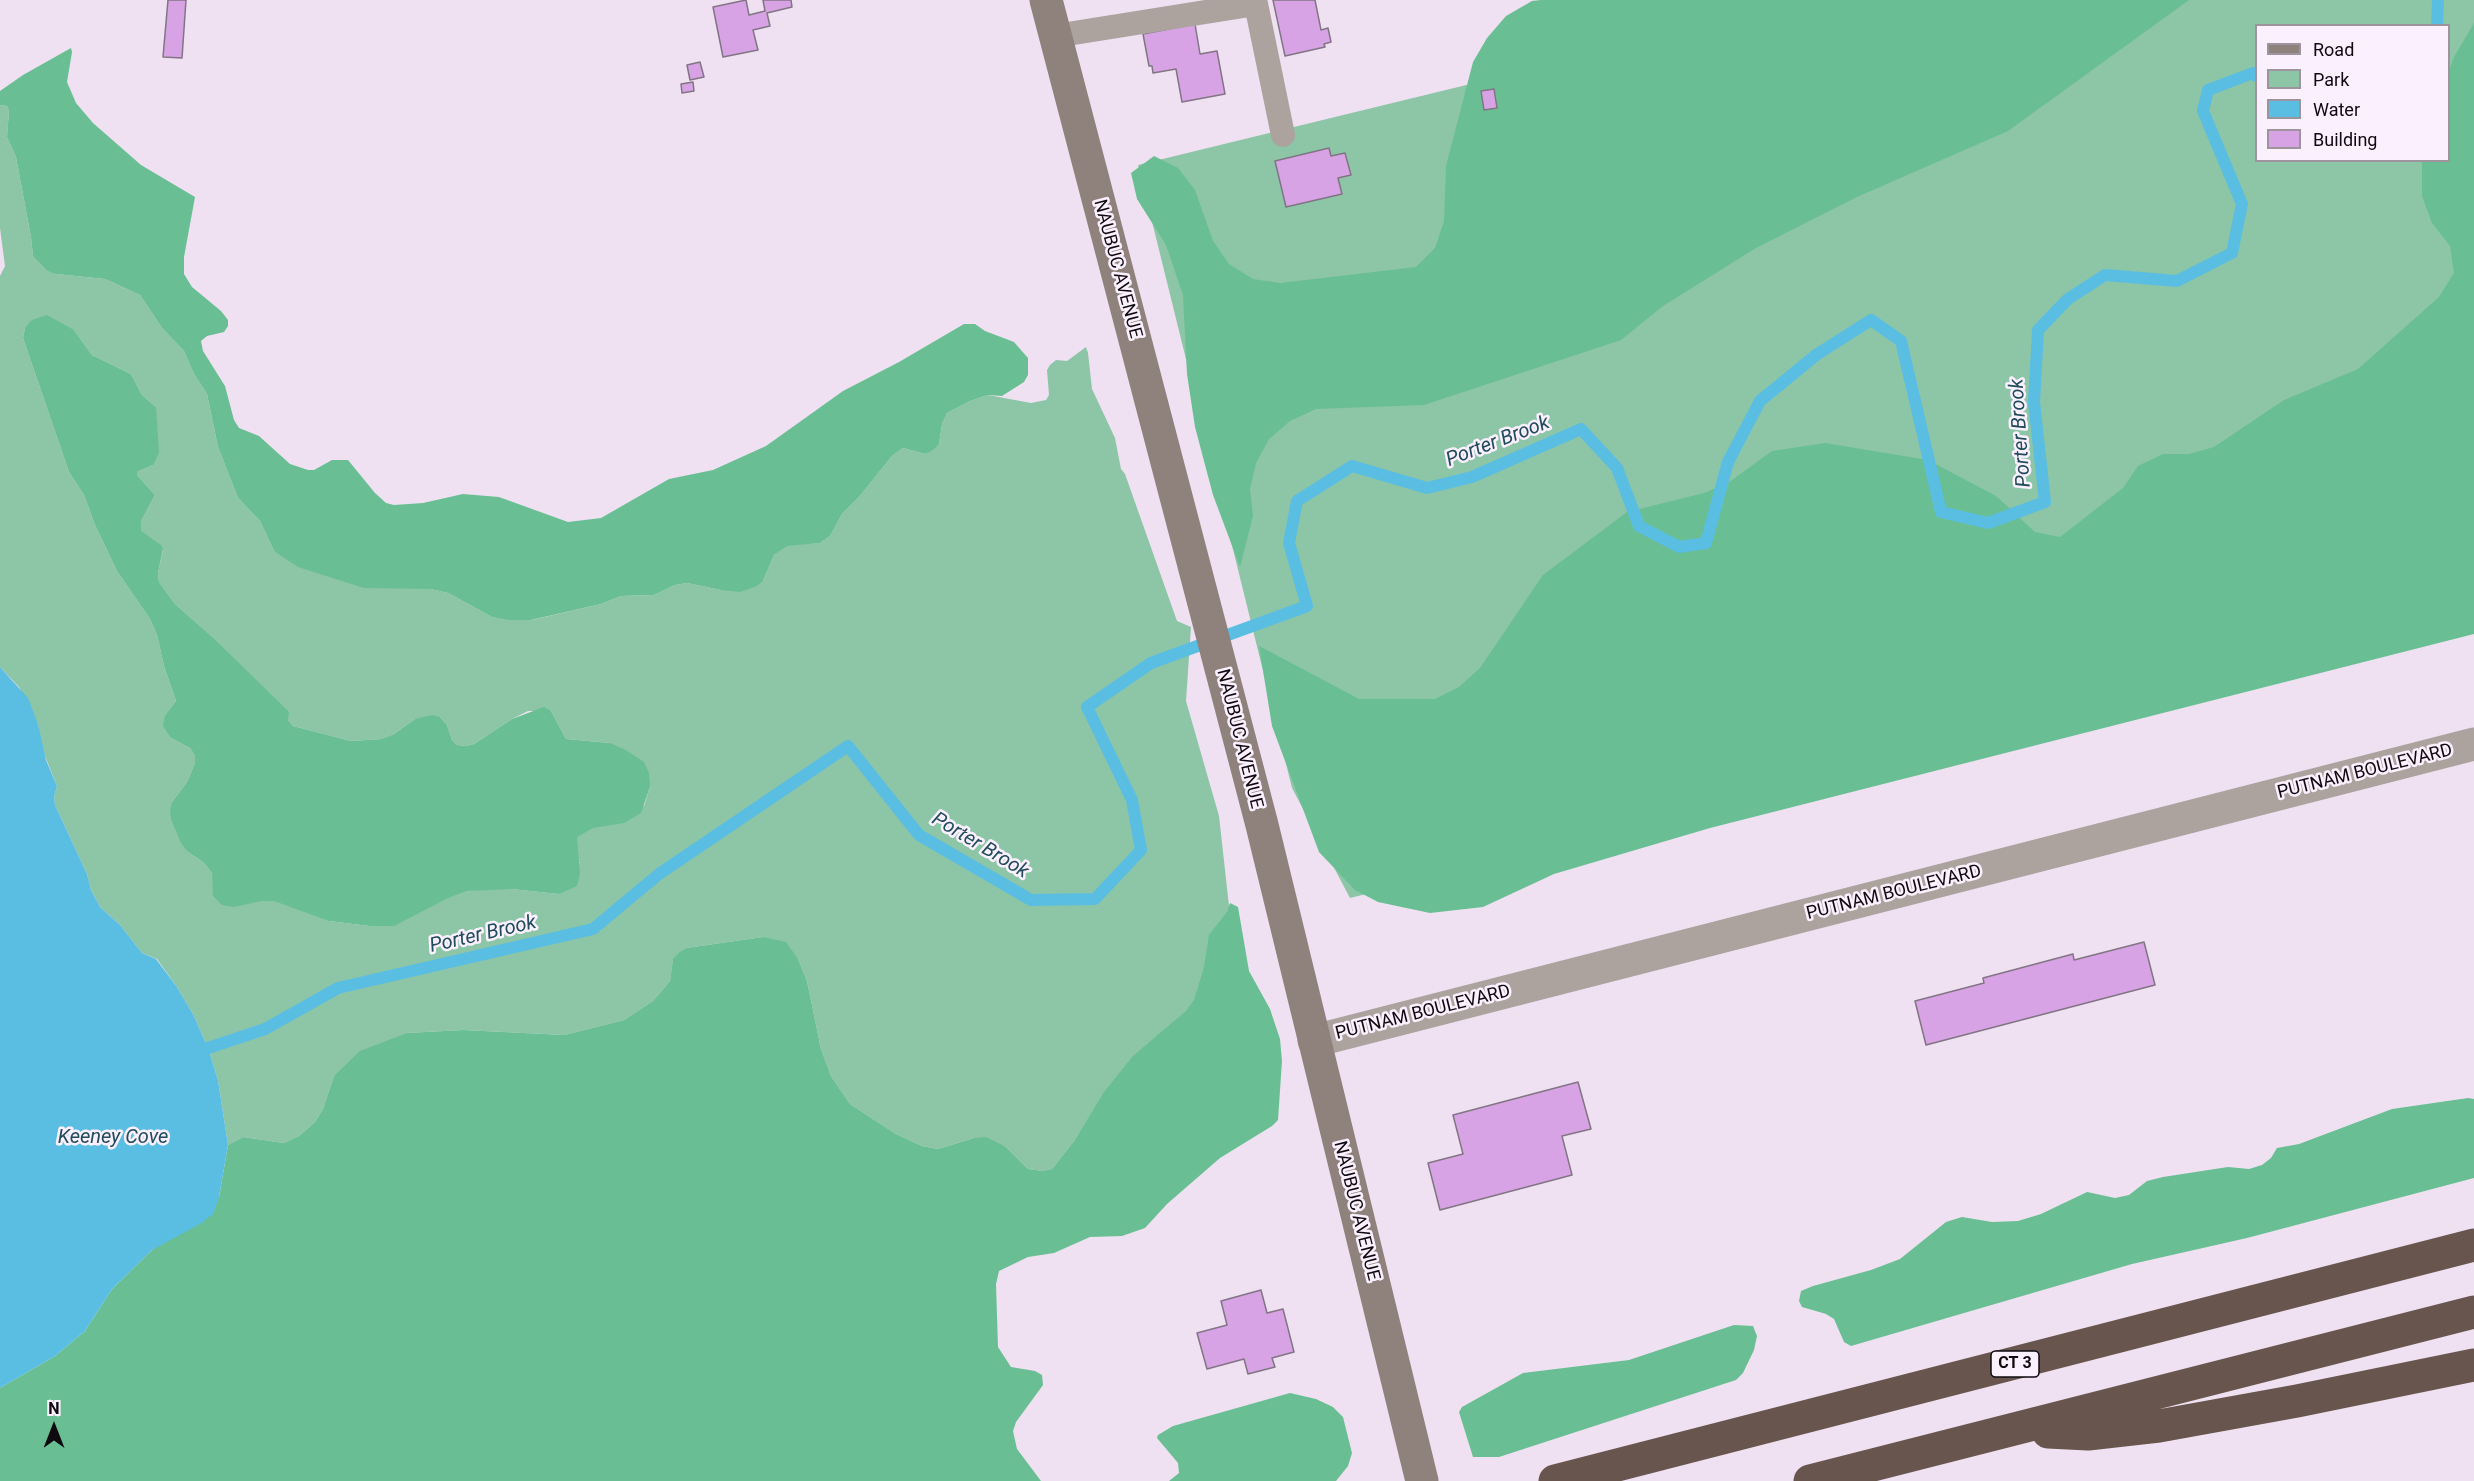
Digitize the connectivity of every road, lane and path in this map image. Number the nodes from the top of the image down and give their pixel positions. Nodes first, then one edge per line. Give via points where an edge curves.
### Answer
1 (1046, 0) edge
2 (1055, 36) junction
3 (1283, 135) dead end
4 (2474, 744) edge
5 (1314, 1041) junction
6 (2474, 1245) edge
7 (2474, 1312) edge
8 (2474, 1365) edge
9 (2013, 1430) junction
10 (1422, 1481) edge
11 (1555, 1481) edge
12 (1810, 1481) edge

1 - 2 main road, NAUBUC AVENUE
2 - 3 lane via 1256,4
2 - 5 main road, NAUBUC AVENUE via 1208,616
4 - 5 street, PUTNAM BOULEVARD
5 - 10 main road, NAUBUC AVENUE
6 - 11 highway, CT 3
7 - 9 highway
8 - 9 highway via 2150,1428 2088,1434
9 - 12 highway

